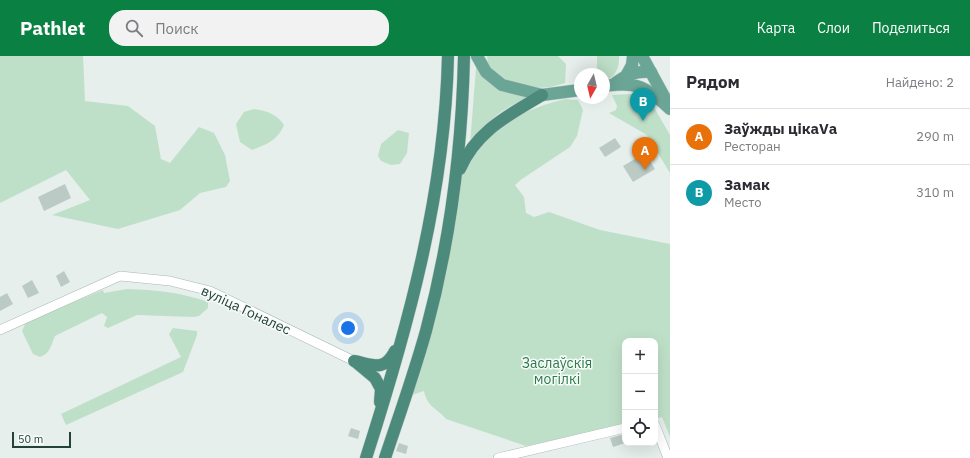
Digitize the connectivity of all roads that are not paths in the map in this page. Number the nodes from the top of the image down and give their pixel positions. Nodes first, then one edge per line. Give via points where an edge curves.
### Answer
1 (448, 56) edge
2 (464, 56) edge
3 (477, 56) edge
4 (633, 56) edge
5 (642, 56) edge
6 (651, 72) junction
7 (626, 76) junction
8 (610, 85) edge
9 (610, 86) edge
10 (642, 87) junction
11 (574, 91) edge
12 (542, 95) junction
13 (670, 108) edge
14 (456, 177) junction
15 (0, 330) edge
16 (404, 334) junction
17 (354, 360) junction
18 (380, 414) junction
19 (622, 429) edge
20 (658, 433) edge
21 (526, 454) edge
22 (366, 458) edge
23 (386, 458) edge
24 (498, 458) edge
25 (668, 458) edge

1 - 16 highway via 445,121 439,164 426,239
2 - 14 highway via 464,90
3 - 12 main road via 486,72 502,85
4 - 7 main road via 632,65
5 - 6 main road
6 - 7 main road via 638,72
6 - 10 main road
6 - 13 main road
7 - 8 main road
9 - 10 main road
10 - 13 main road via 653,92
11 - 12 main road
12 - 14 highway via 483,134 473,145
14 - 23 highway via 439,278 426,330
15 - 17 street, вуліца Гоналес via 120,276 170,281 210,291
16 - 17 highway via 385,365 378,366
16 - 18 highway
17 - 18 highway via 375,378 381,389
18 - 22 highway
19 - 21 street
20 - 25 street
21 - 24 street

